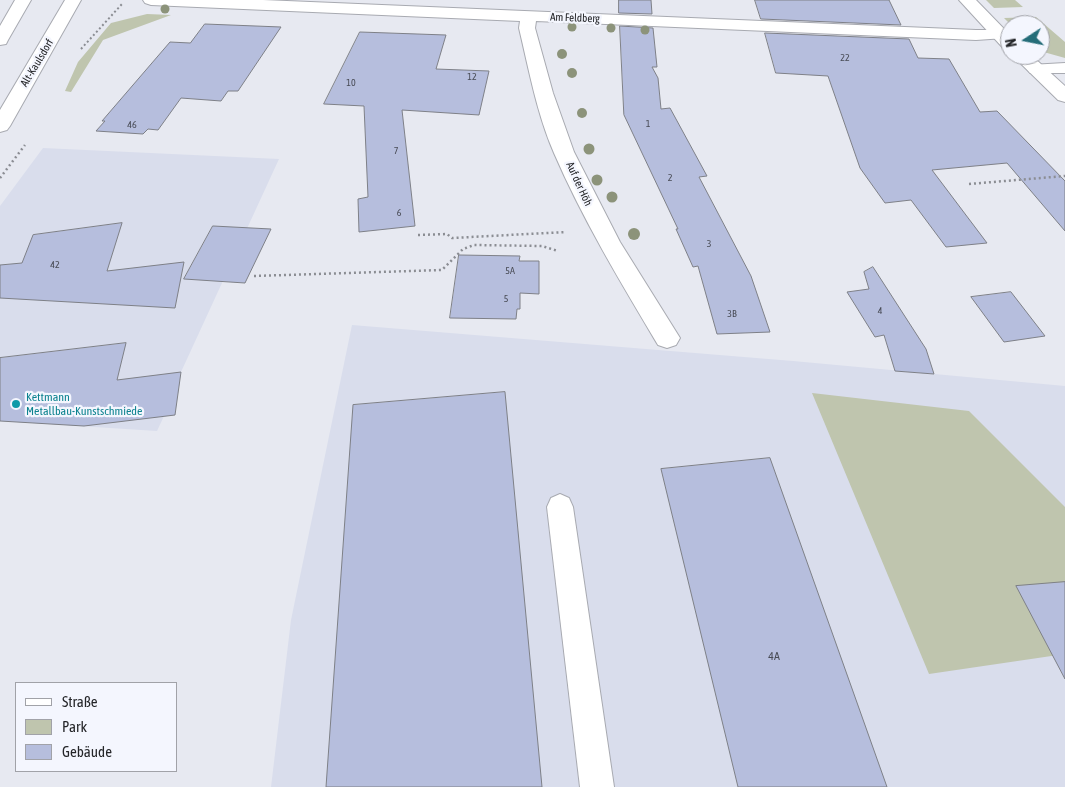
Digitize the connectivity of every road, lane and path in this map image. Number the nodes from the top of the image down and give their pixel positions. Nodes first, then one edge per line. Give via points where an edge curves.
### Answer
1 (23, 0) edge
2 (73, 0) edge
3 (125, 0) edge
4 (151, 0) edge
5 (967, 0) edge
6 (528, 16) junction
7 (1000, 35) edge
8 (1000, 39) edge
9 (0, 40) edge
10 (80, 51) dead end
11 (1032, 65) edge
12 (1065, 68) edge
13 (1036, 69) junction
14 (1065, 96) edge
15 (0, 126) edge
16 (28, 141) dead end
17 (1065, 176) edge
18 (0, 178) edge
19 (969, 184) dead end
20 (602, 230) junction
21 (418, 235) dead end
22 (558, 251) dead end
23 (254, 276) dead end
24 (667, 338) dead end
25 (560, 507) dead end
26 (597, 787) edge

1 - 9 street
2 - 15 street, Alt-Kaulsdorf
3 - 10 path via 116,14
4 - 6 street, Am Feldberg
5 - 7 street
6 - 8 street, Am Feldberg
6 - 20 street, Auf der Höh via 527,28 554,126
11 - 13 street
12 - 13 street
13 - 14 street
16 - 18 path
17 - 19 path
20 - 21 path via 452,238 447,234
20 - 24 street, Auf der Höh
22 - 23 path via 542,246 474,245 463,249 442,270
25 - 26 lane

